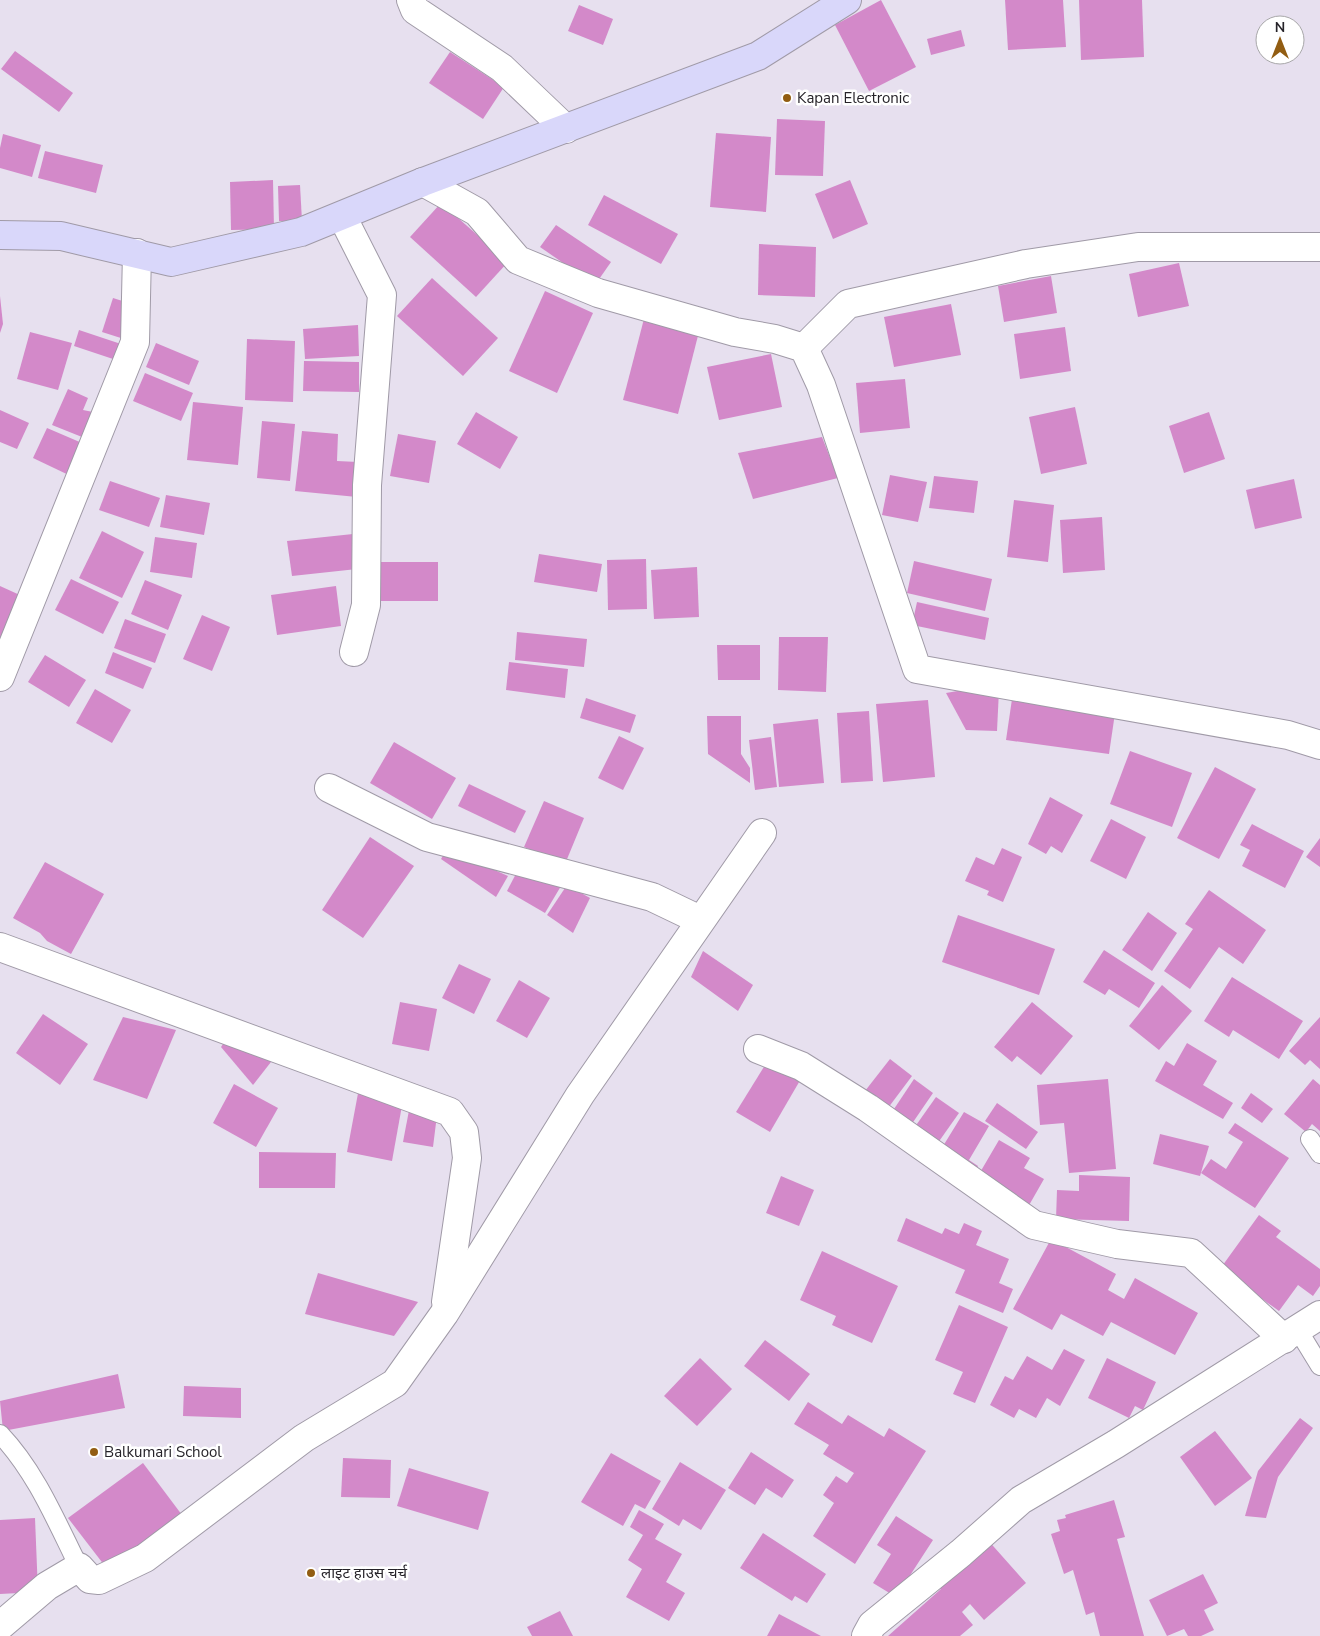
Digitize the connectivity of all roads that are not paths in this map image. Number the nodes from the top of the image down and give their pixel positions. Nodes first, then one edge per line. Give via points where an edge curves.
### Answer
1 (411, 0) edge
2 (847, 0) edge
3 (566, 129) junction
4 (423, 182) junction
5 (342, 216) junction
6 (0, 235) edge
7 (1320, 247) edge
8 (137, 253) junction
9 (804, 348) junction
10 (354, 652) dead end
11 (0, 677) edge
12 (1320, 745) edge
13 (329, 788) dead end
14 (762, 833) dead end
15 (700, 920) junction
16 (0, 947) edge
17 (758, 1049) dead end
18 (1310, 1139) dead end
19 (1320, 1154) edge
20 (444, 1314) junction
21 (1300, 1328) edge
22 (1320, 1366) edge
23 (0, 1434) edge
24 (78, 1566) junction
25 (0, 1626) edge
26 (866, 1636) edge

1 - 3 street via 415,10 502,68
2 - 3 main road via 758,56
3 - 4 main road
4 - 5 main road
4 - 9 street via 477,212 518,260 598,293
5 - 8 main road via 301,232 171,262
5 - 10 street via 382,296 367,485 366,605
6 - 8 main road via 61,236
7 - 9 street via 1138,247 1026,264 848,304
8 - 11 street via 135,342
9 - 12 street via 820,385 917,669 1288,735
13 - 15 street via 427,837 652,897
14 - 15 street
15 - 20 street via 580,1095
16 - 20 street via 450,1112 464,1132 467,1158
17 - 21 street via 801,1066 868,1108 1034,1225 1117,1244 1191,1253
18 - 19 lane
20 - 24 street via 395,1383 304,1438 144,1558 100,1580 90,1579
21 - 22 lane
21 - 26 street via 1021,1500 872,1625
23 - 24 lane via 34,1477
24 - 25 street via 47,1586

